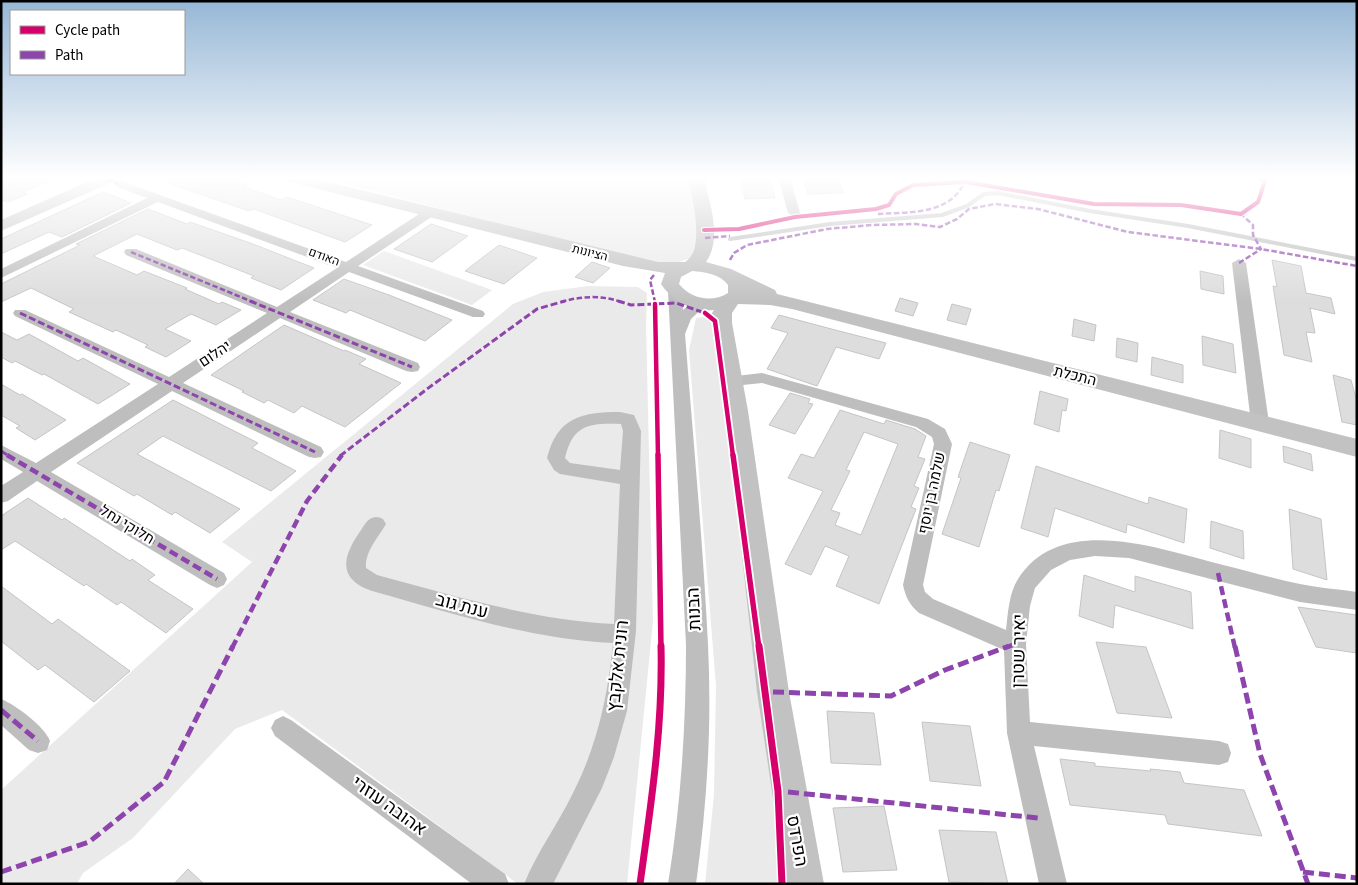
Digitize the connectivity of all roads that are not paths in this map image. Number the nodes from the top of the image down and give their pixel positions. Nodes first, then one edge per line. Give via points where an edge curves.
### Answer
1 (21, 218) edge
2 (115, 218) edge
3 (214, 218) edge
4 (421, 218) edge
5 (451, 218) edge
6 (702, 218) edge
7 (1, 226) edge
8 (706, 244) junction
9 (131, 252) dead end
10 (629, 262) junction
11 (1239, 262) dead end
12 (348, 266) junction
13 (689, 266) junction
14 (1, 274) edge
15 (730, 277) junction
16 (673, 290) junction
17 (792, 304) junction
18 (718, 306) junction
19 (20, 313) dead end
20 (278, 313) junction
21 (478, 314) dead end
22 (678, 334) junction
23 (412, 368) dead end
24 (733, 381) junction
25 (171, 384) junction
26 (1260, 423) junction
27 (1357, 448) edge
28 (1, 451) edge
29 (315, 452) dead end
30 (37, 472) junction
31 (629, 478) junction
32 (1, 496) edge
33 (376, 524) dead end
34 (217, 578) dead end
35 (1357, 601) edge
36 (623, 634) junction
37 (1016, 644) junction
38 (1, 710) edge
39 (283, 728) dead end
40 (1020, 733) junction
41 (38, 740) dead end
42 (1219, 754) dead end
43 (495, 884) edge
44 (538, 884) edge
45 (682, 884) edge
46 (805, 884) edge
47 (1053, 884) edge

1 - 7 street
2 - 14 street
3 - 12 street, האודם
4 - 12 street, יהלום
5 - 10 street, הציונות
6 - 8 street
8 - 13 street via 701,258
8 - 15 street
9 - 20 street
10 - 13 street, הציונות via 658,268
10 - 16 street, הציונות
11 - 26 street
12 - 20 street, יהלום
12 - 21 street, האודם
13 - 15 street, הציונות via 710,268
13 - 16 street via 676,271 671,278
15 - 17 street, התכלת
15 - 18 street, הפרדס via 739,288
16 - 18 street, הציונות
16 - 22 street, הבנות
17 - 18 street, התכלת via 770,299
17 - 26 street, התכלת
18 - 22 street via 684,317
18 - 24 street, הפרדס
19 - 25 street
20 - 23 street
20 - 25 street, יהלום
22 - 45 street, הבנות via 698,696 696,762
24 - 37 street, שלמה בן יוסף via 762,378 922,423 940,433 943,444 912,585 916,597 926,606
24 - 46 street, הפרדס via 772,692
25 - 29 street
25 - 30 street, יהלום
26 - 27 street, התכלת
28 - 30 street, חלוקי נחל
30 - 32 street, יהלום
30 - 34 street, חלוקי נחל
31 - 31 street, רונית אלקבץ via 632,431 628,419 590,420 572,426 562,437 556,458 560,465
31 - 36 street, רונית אלקבץ
33 - 36 street, ענת גוב via 357,555 355,566 359,574 372,582 490,614 594,634
35 - 37 street, יאיר שטרן via 1300,594 1129,550 1096,548 1067,552 1044,564 1026,584 1019,606
36 - 44 street, רונית אלקבץ via 615,713 603,753 564,838
37 - 40 street, יאיר שטרן
38 - 41 street
39 - 43 street, אהובה עוזרי
40 - 42 street
40 - 47 street, יאיר שטרן

